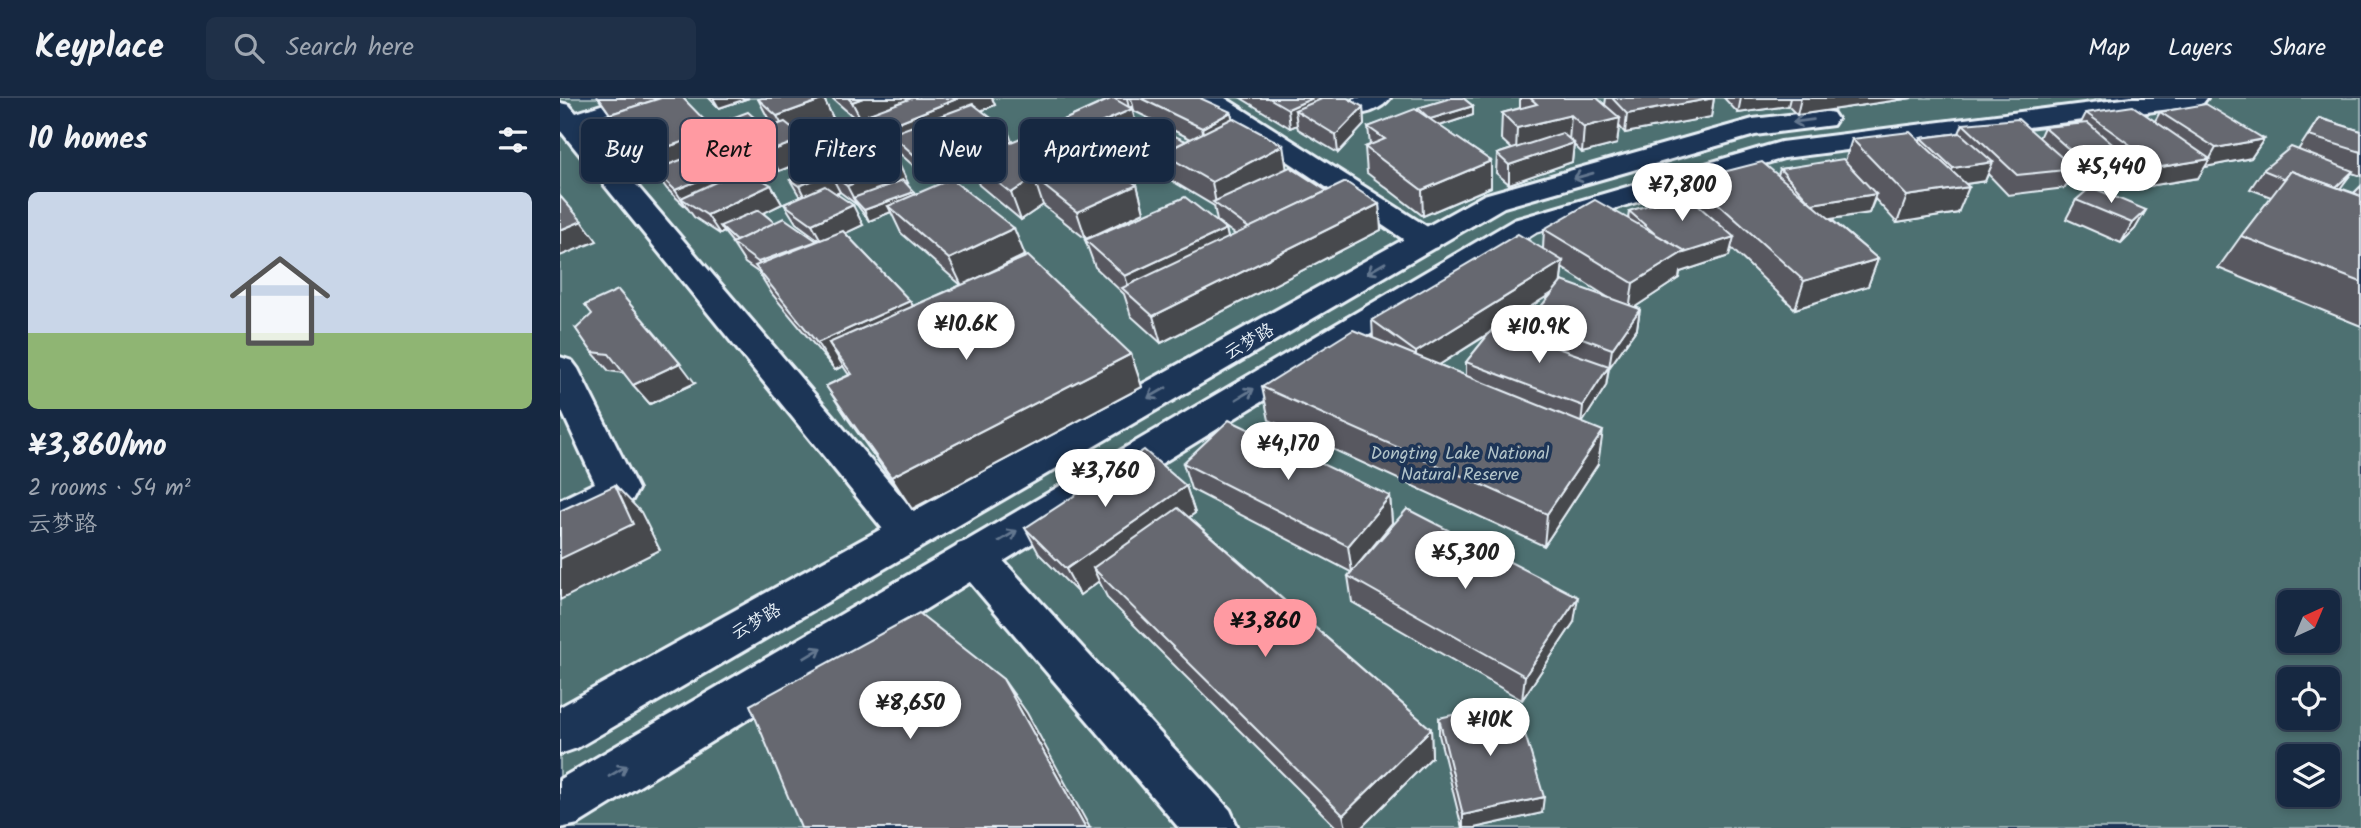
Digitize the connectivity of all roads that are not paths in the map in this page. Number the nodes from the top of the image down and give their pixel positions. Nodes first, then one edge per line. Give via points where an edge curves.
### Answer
1 (649, 98) edge
2 (1207, 98) edge
3 (1992, 98) edge
4 (2194, 98) edge
5 (565, 118) edge
6 (1426, 240) junction
7 (560, 369) edge
8 (560, 517) edge
9 (909, 533) junction
10 (973, 556) junction
11 (560, 732) edge
12 (560, 807) edge
13 (1212, 828) edge

1 - 5 main road
2 - 6 main road
3 -> 6 main road, 云梦路 via 1754,127 1494,201
10 -> 4 main road via 1525,226 1781,150
5 - 9 main road
6 -> 9 main road, 云梦路
7 - 8 main road via 618,489
9 - 11 main road, 云梦路
12 -> 10 main road
10 - 13 main road

